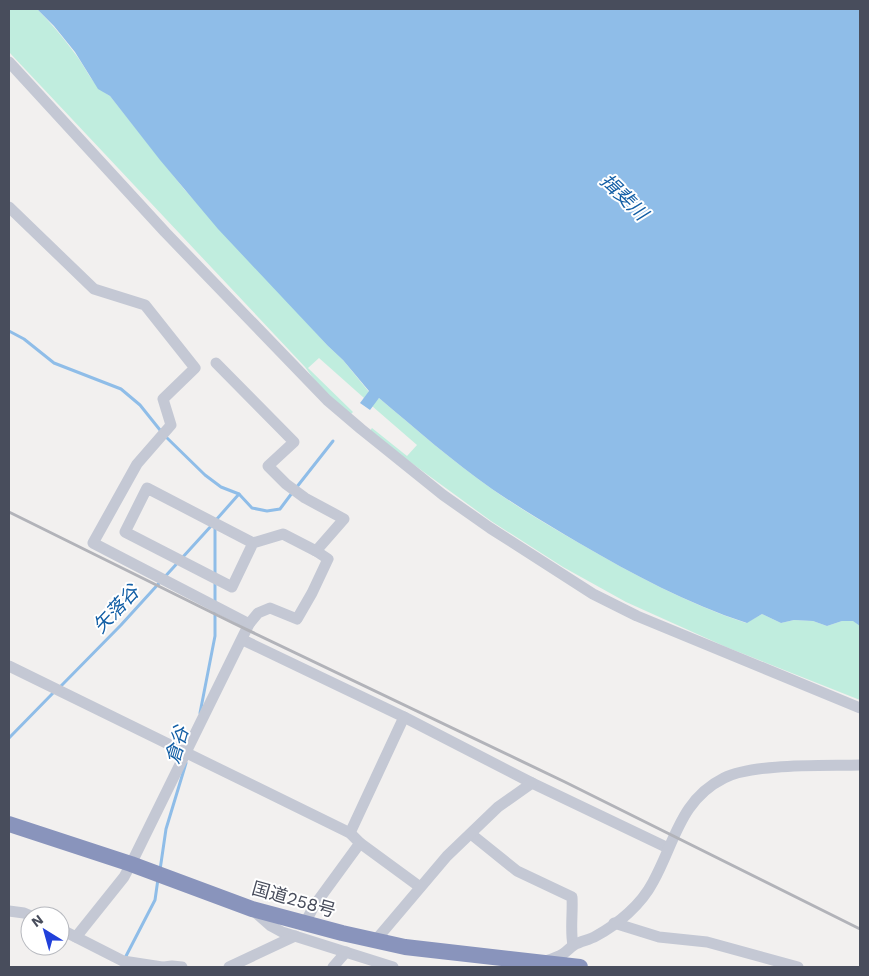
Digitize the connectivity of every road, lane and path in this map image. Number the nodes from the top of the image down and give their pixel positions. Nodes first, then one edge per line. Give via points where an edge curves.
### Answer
1 (9, 62) edge
2 (9, 207) edge
3 (216, 363) dead end
4 (253, 543) junction
5 (316, 551) junction
6 (250, 624) junction
7 (243, 640) junction
8 (9, 666) edge
9 (860, 708) edge
10 (404, 717) junction
11 (187, 752) junction
12 (860, 764) edge
13 (532, 783) junction
14 (9, 824) edge
15 (350, 833) junction
16 (471, 834) junction
17 (360, 843) junction
18 (668, 848) junction
19 (131, 864) junction
20 (420, 887) junction
21 (614, 924) junction
22 (300, 930) junction
23 (70, 934) edge
24 (76, 937) junction
25 (375, 941) junction
26 (573, 945) junction
27 (346, 952) junction
28 (541, 962) junction
29 (163, 967) edge
30 (182, 967) edge
31 (228, 967) edge
32 (333, 967) edge
33 (393, 967) edge
34 (580, 967) edge
35 (798, 967) edge

1 - 9 street via 165,232 327,400 443,495 600,597 638,616
2 - 6 street via 94,289 144,305 195,368 163,399 171,425 137,464 93,542
3 - 5 street via 294,442 268,466 305,498 344,519
4 - 4 street via 147,488 125,532 232,587
4 - 5 street via 283,534
5 - 6 street via 328,559 297,619 270,608 258,613
6 - 7 street
7 - 10 street
7 - 11 street
8 - 11 street
10 - 13 street
10 - 15 street
11 - 15 street
11 - 19 street
12 - 18 street via 784,767 726,777 698,795
13 - 16 street via 498,807
13 - 18 street
14 - 19 highway, 国道258号
15 - 17 street
16 - 20 street
16 - 26 street via 517,872 572,897
17 - 20 street
17 - 22 street
18 - 21 street via 653,882 637,907
19 - 22 highway, 国道258号
19 - 24 street
20 - 25 street
21 - 26 street
21 - 35 street via 659,937 707,942
22 - 25 highway, 国道258号
22 - 27 street
22 - 31 street
23 - 24 street
24 - 29 street via 123,960
25 - 28 highway, 国道258号
26 - 28 street via 560,956
27 - 32 street
27 - 33 street
28 - 34 highway, 国道258号
29 - 30 street

